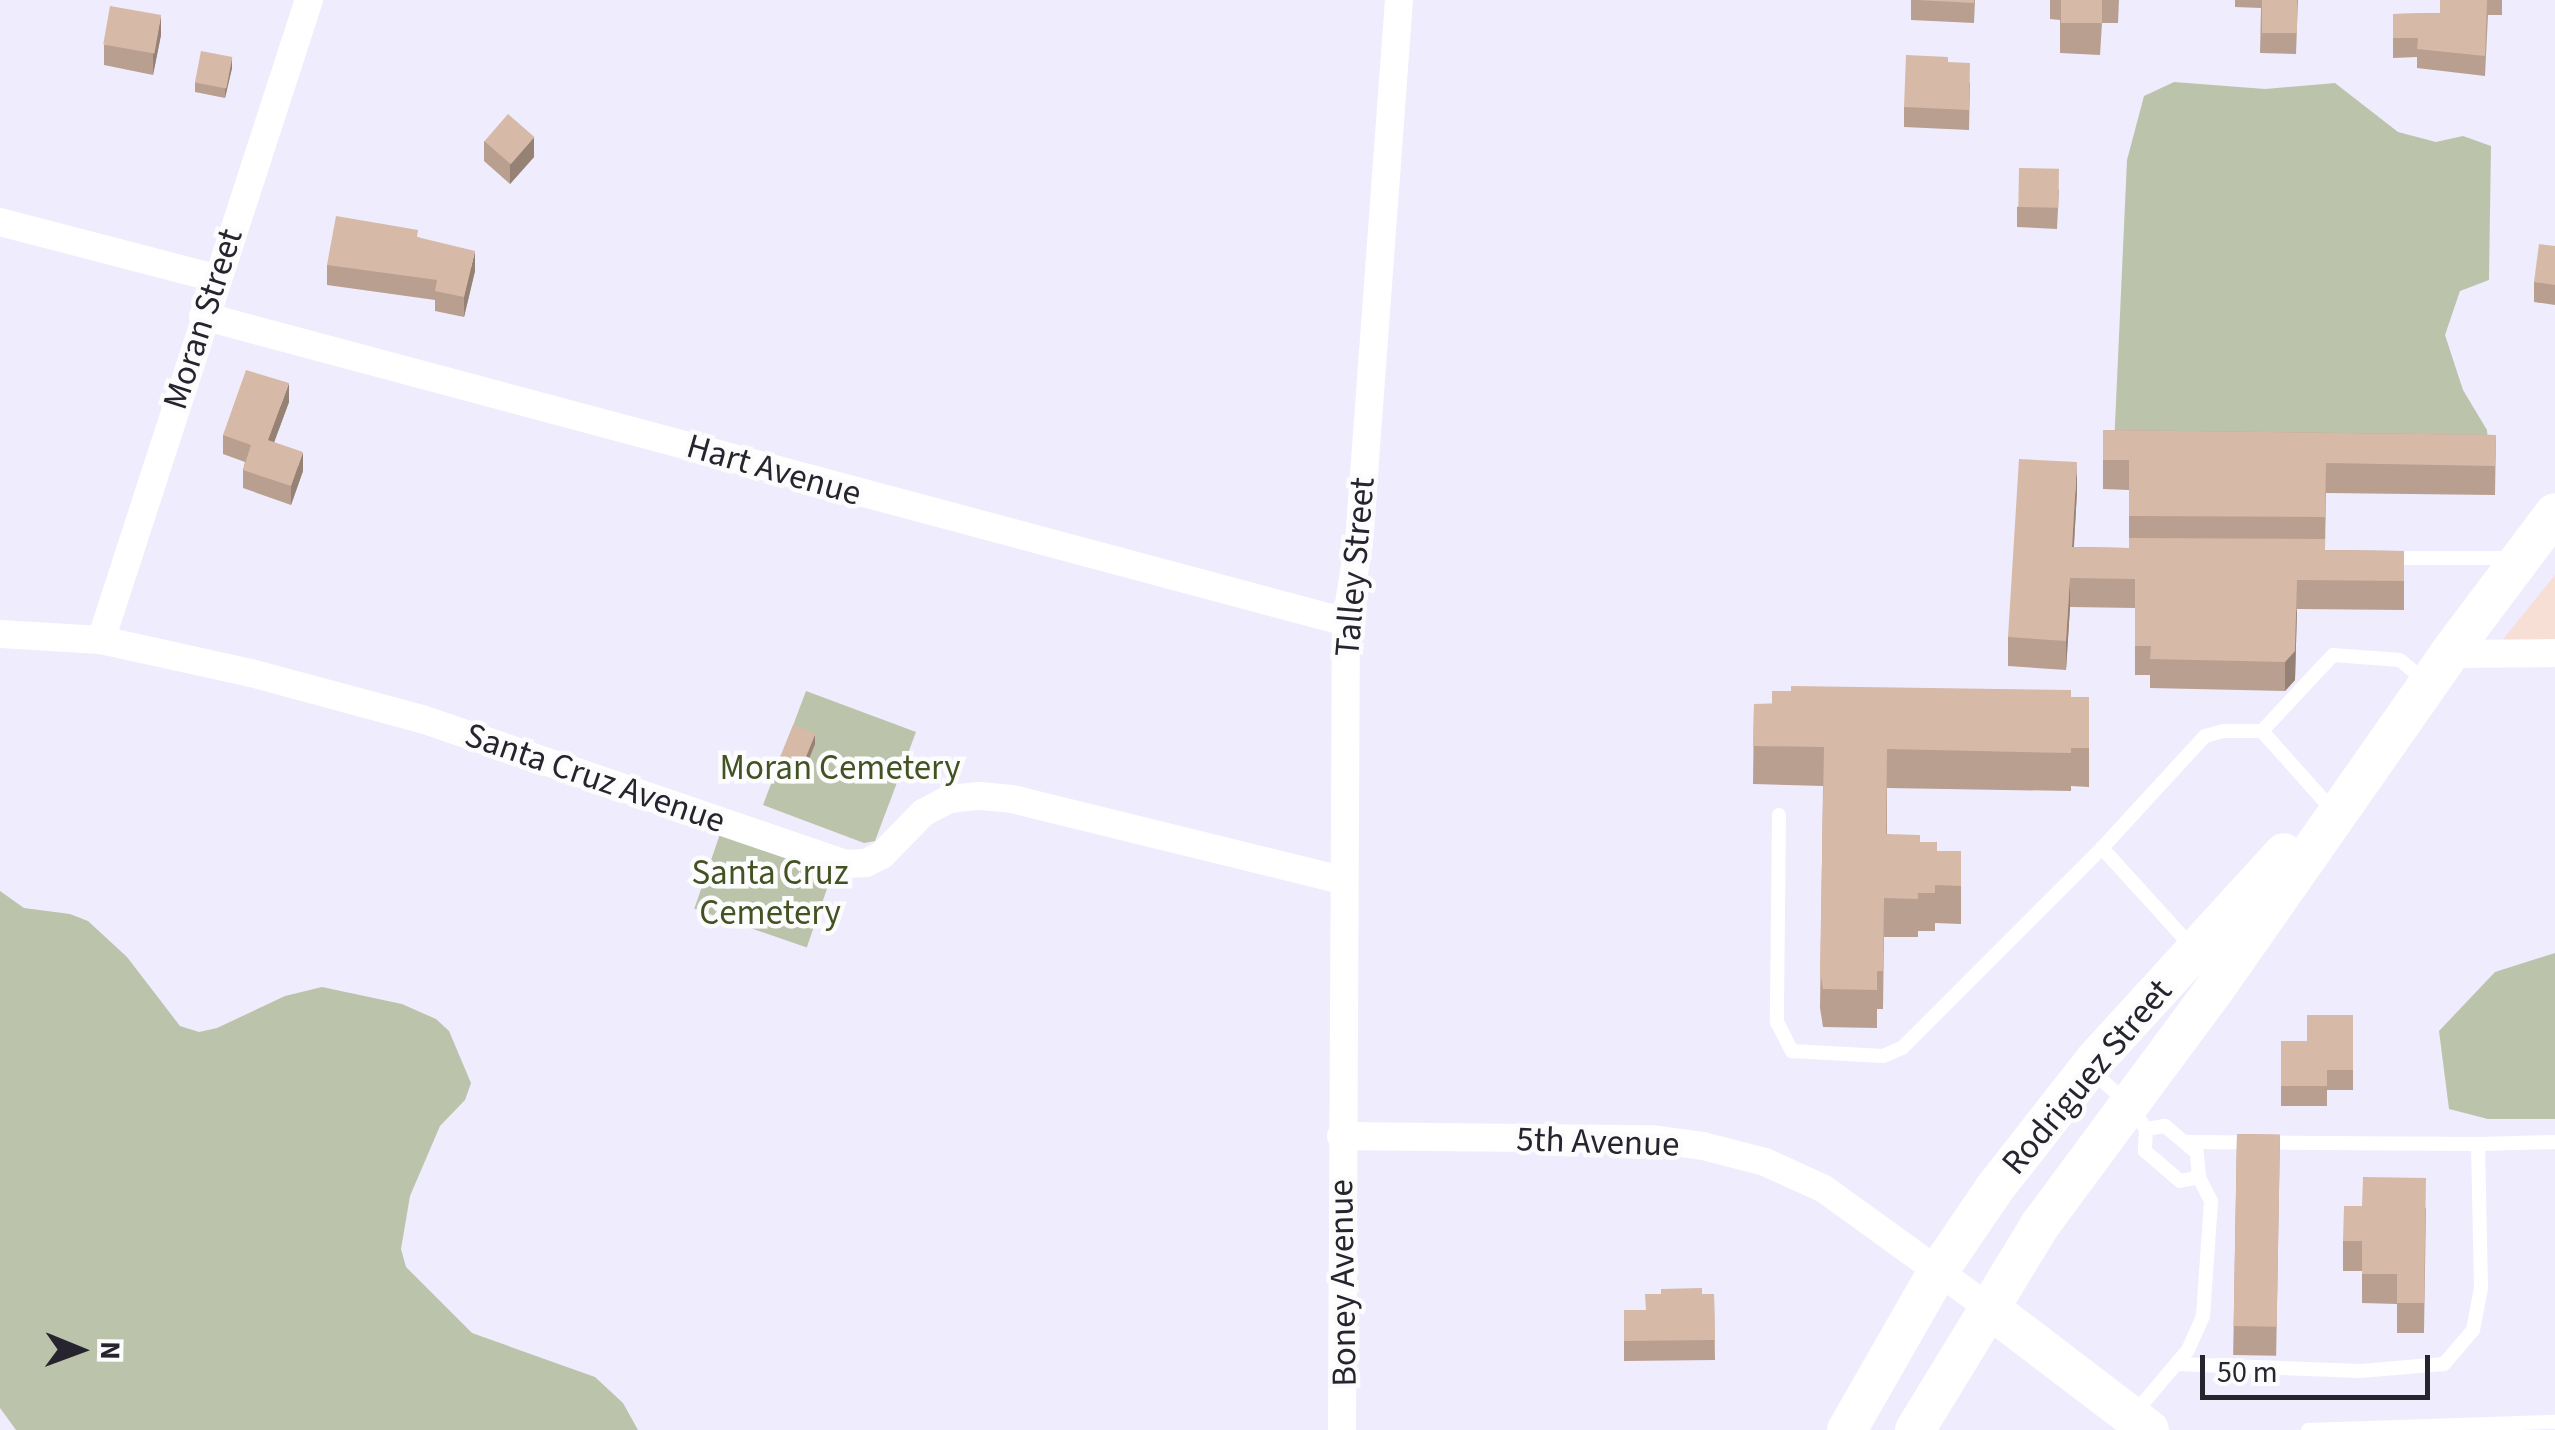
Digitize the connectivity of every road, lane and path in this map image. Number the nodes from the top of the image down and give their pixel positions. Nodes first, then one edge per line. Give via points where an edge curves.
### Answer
1 (309, 0) edge
2 (1400, 0) edge
3 (0, 222) edge
4 (216, 278) junction
5 (202, 316) junction
6 (2555, 513) edge
7 (2365, 558) edge
8 (2521, 558) junction
9 (1346, 622) junction
10 (0, 634) edge
11 (100, 640) junction
12 (2555, 652) edge
13 (2438, 668) junction
14 (2262, 731) junction
15 (2332, 810) junction
16 (1780, 815) dead end
17 (2102, 848) junction
18 (1342, 880) junction
19 (2209, 963) junction
20 (2088, 1068) junction
21 (2138, 1117) junction
22 (1341, 1136) junction
23 (2184, 1142) junction
24 (2555, 1142) edge
25 (2478, 1144) junction
26 (2199, 1177) junction
27 (1937, 1273) junction
28 (1989, 1308) junction
29 (2176, 1364) junction
30 (2555, 1422) edge
31 (2140, 1423) edge
32 (1342, 1430) edge
33 (1847, 1430) edge
34 (1914, 1430) edge
35 (2308, 1430) edge

1 - 4 street, Moran Street
2 - 9 street, Talley Street via 1359,542
3 - 4 street
4 - 5 street, Moran Street
5 - 9 street, Hart Avenue
5 - 11 street, Moran Street
6 - 8 main road, Rodriguez Street
7 - 8 lane
8 - 13 main road, Rodriguez Street
9 - 18 street, Talley Street
10 - 11 street, Santa Cruz Avenue
11 - 18 street, Santa Cruz Avenue via 422,719 845,864 882,855 923,814 949,799 979,796
12 - 13 street
13 - 14 lane via 2333,655
13 - 15 main road, Rodriguez Street
14 - 15 lane
14 - 17 lane via 2205,736
15 - 19 main road, Rodriguez Street
16 - 17 lane via 1778,1022 1792,1051 1883,1056 1902,1048
17 - 19 lane
18 - 22 street, Talley Street
19 - 20 main road, Rodriguez Street
19 - 21 main road, Rodriguez Street
20 - 21 lane
20 - 27 main road, Rodriguez Street
21 - 23 lane
21 - 26 lane via 2145,1151 2180,1182
21 - 28 main road, Rodriguez Street via 2040,1225
22 - 27 street, 5th Avenue via 1650,1139 1703,1146 1765,1162 1824,1189
22 - 32 street, Boney Avenue
23 - 25 lane
23 - 26 lane via 2197,1153
24 - 25 lane
25 - 29 lane via 2481,1288 2474,1330 2444,1364 2360,1370
26 - 29 lane via 2211,1201 2203,1316
27 - 28 street, 5th Avenue
27 - 33 main road, Rodriguez Street
28 - 31 main road
28 - 34 main road, Rodriguez Street
29 - 31 lane
30 - 35 lane

